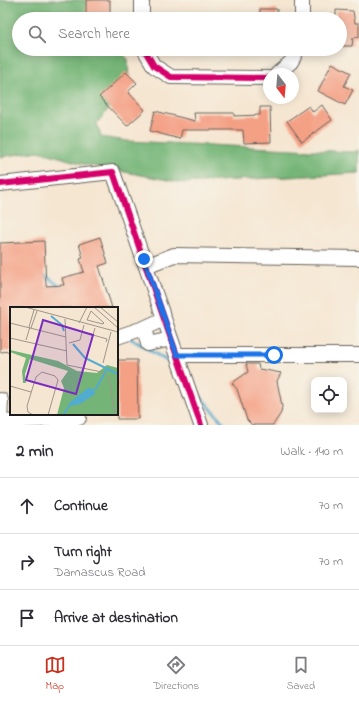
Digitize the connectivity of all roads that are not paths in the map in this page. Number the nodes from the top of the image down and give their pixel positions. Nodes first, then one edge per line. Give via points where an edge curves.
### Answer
1 (142, 0) edge
2 (302, 0) edge
3 (142, 12) edge
4 (302, 12) edge
5 (148, 56) edge
6 (294, 56) edge
7 (284, 68) edge
8 (263, 78) edge
9 (0, 184) edge
10 (359, 258) edge
11 (146, 266) junction
12 (164, 319) junction
13 (144, 328) junction
14 (118, 337) edge
15 (171, 339) junction
16 (177, 355) junction
17 (359, 355) edge
18 (1, 400) dead end
19 (79, 419) edge
20 (1, 423) edge
21 (202, 425) edge

1 - 3 street
2 - 4 street
5 - 8 street via 154,66 171,77
6 - 7 street
9 - 11 street via 113,172
10 - 11 street via 174,255
11 - 12 street
12 - 13 street
12 - 15 street
13 - 14 street
13 - 15 street via 148,344
15 - 16 street
16 - 17 street
16 - 21 street
18 - 20 street
19 - 20 street

